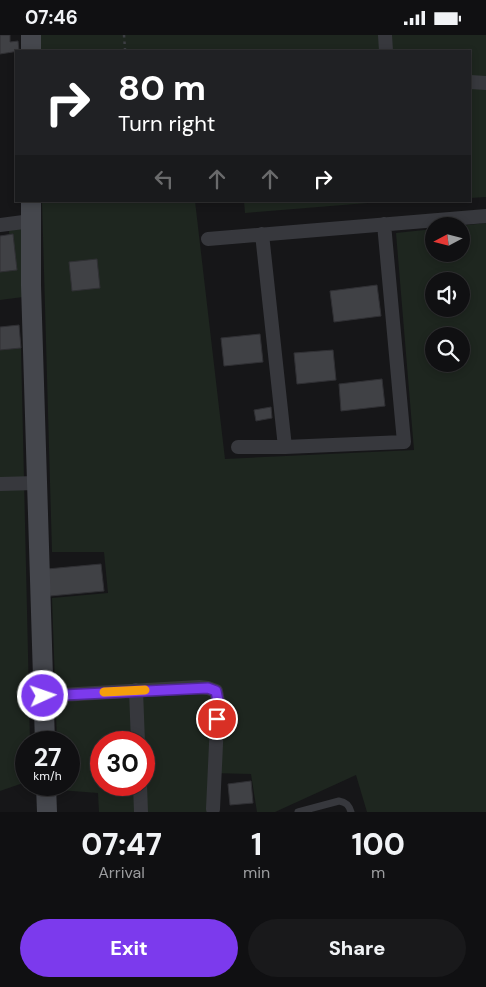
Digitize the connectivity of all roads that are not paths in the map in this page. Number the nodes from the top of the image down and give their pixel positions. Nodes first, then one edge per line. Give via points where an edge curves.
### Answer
1 (31, 35) edge
2 (385, 35) edge
3 (32, 50) edge
4 (386, 50) edge
5 (471, 83) edge
6 (486, 83) edge
7 (31, 202) edge
8 (486, 216) edge
9 (31, 221) junction
10 (384, 224) junction
11 (0, 225) edge
12 (262, 235) junction
13 (208, 239) dead end
14 (238, 447) dead end
15 (285, 447) junction
16 (36, 483) junction
17 (0, 484) edge
18 (136, 691) junction
19 (43, 696) junction
20 (44, 731) edge
21 (138, 731) edge
22 (46, 796) edge
23 (140, 796) edge
24 (213, 809) dead end
25 (47, 812) edge
26 (141, 812) edge
27 (298, 812) edge
28 (351, 812) edge

1 - 3 street
2 - 4 street
5 - 6 street
7 - 9 street
8 - 10 street
9 - 11 street
9 - 16 street
10 - 12 street
10 - 15 street via 404,442
12 - 13 street
12 - 15 street
14 - 15 street
16 - 17 street
16 - 19 street
18 - 19 street
18 - 21 street
18 - 24 street via 199,687 216,691
19 - 20 street
22 - 25 street
23 - 26 street
27 - 28 lane via 339,801 345,802

